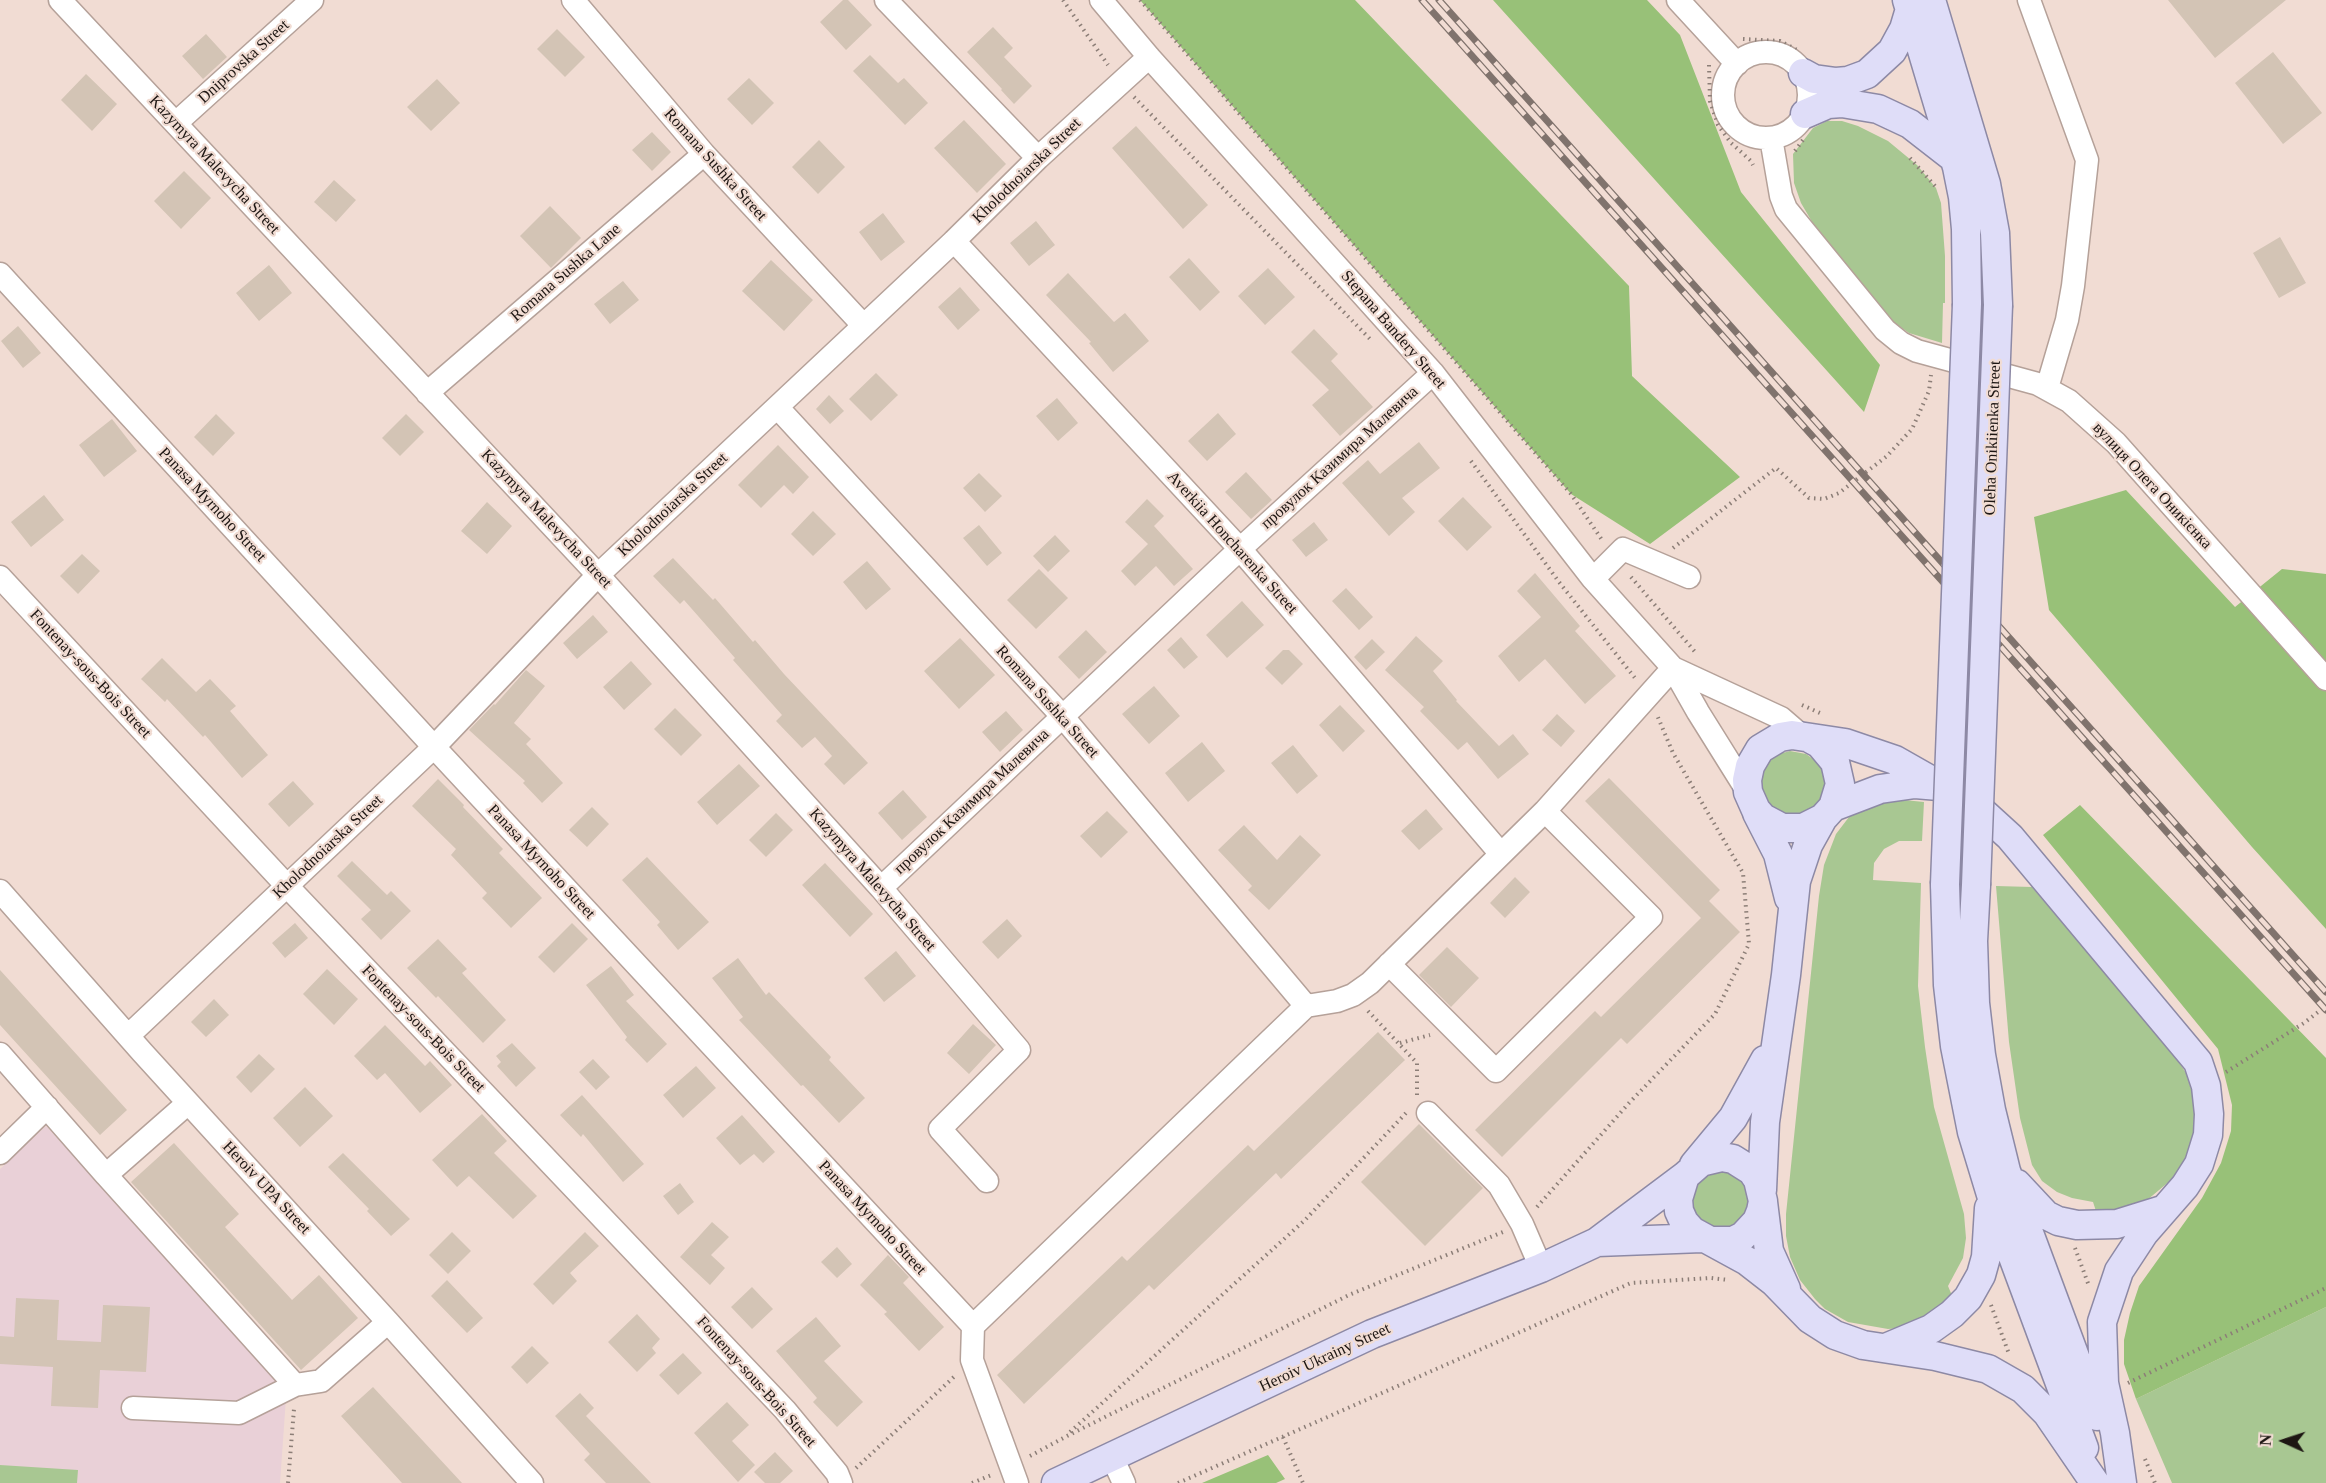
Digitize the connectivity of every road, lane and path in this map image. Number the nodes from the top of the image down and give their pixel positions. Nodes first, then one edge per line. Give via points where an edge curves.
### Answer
1 (60, 0) edge
2 (312, 0) edge
3 (573, 0) edge
4 (886, 0) edge
5 (1063, 0) edge
6 (1101, 0) edge
7 (1140, 0) edge
8 (1678, 0) edge
9 (2029, 0) edge
10 (1916, 3) edge
11 (1149, 57) junction
12 (1737, 64) junction
13 (1803, 73) junction
14 (1121, 83) junction
15 (176, 123) junction
16 (1807, 123) junction
17 (1771, 138) junction
18 (704, 154) junction
19 (1793, 154) dead end
20 (1907, 155) dead end
21 (1038, 158) junction
22 (1955, 159) junction
23 (1917, 165) dead end
24 (954, 241) junction
25 (0, 274) edge
26 (863, 325) junction
27 (1376, 345) dead end
28 (1931, 372) dead end
29 (1433, 373) junction
30 (2047, 388) junction
31 (427, 393) junction
32 (778, 408) junction
33 (1465, 452) dead end
34 (1570, 494) dead end
35 (1240, 549) junction
36 (1655, 562) junction
37 (598, 575) junction
38 (0, 577) edge
39 (1689, 577) dead end
40 (1593, 579) junction
41 (1673, 668) junction
42 (2326, 679) edge
43 (1649, 695) junction
44 (1063, 717) junction
45 (1806, 737) junction
46 (434, 747) junction
47 (1941, 786) junction
48 (1752, 801) junction
49 (1545, 811) junction
50 (1828, 813) junction
51 (1501, 854) junction
52 (287, 886) junction
53 (881, 888) junction
54 (0, 891) edge
55 (1791, 915) junction
56 (1389, 964) junction
57 (1353, 995) junction
58 (1306, 1006) junction
59 (2326, 1006) edge
60 (1453, 1029) junction
61 (1778, 1030) junction
62 (128, 1036) junction
63 (1399, 1043) junction
64 (0, 1054) edge
65 (2220, 1075) dead end
66 (188, 1103) junction
67 (47, 1107) junction
68 (1418, 1108) junction
69 (0, 1153) edge
70 (1688, 1172) junction
71 (106, 1174) junction
72 (987, 1181) dead end
73 (1998, 1181) junction
74 (1762, 1195) junction
75 (2162, 1210) junction
76 (1522, 1224) junction
77 (2071, 1238) dead end
78 (1707, 1240) junction
79 (1598, 1242) junction
80 (1541, 1268) junction
81 (1700, 1279) dead end
82 (2326, 1288) edge
83 (1988, 1296) dead end
84 (2093, 1296) dead end
85 (1791, 1299) junction
86 (388, 1322) junction
87 (973, 1326) junction
88 (1888, 1347) junction
89 (2010, 1356) dead end
90 (972, 1360) junction
91 (2127, 1383) dead end
92 (295, 1385) junction
93 (133, 1408) dead end
94 (1067, 1436) junction
95 (1282, 1437) junction
96 (1112, 1457) junction
97 (1015, 1474) edge
98 (841, 1482) edge
99 (288, 1483) edge
100 (532, 1483) edge
101 (972, 1483) edge
102 (1056, 1483) edge
103 (1125, 1483) edge
104 (1178, 1483) edge
105 (1304, 1483) edge
106 (2109, 1483) edge

1 - 15 street, Kazymyra Malevycha Street
2 - 15 street, Dniprovska Street
3 - 18 street, Romana Sushka Street
4 - 21 street
5 - 14 path
6 - 11 street, Stepana Bandery Street
7 - 34 path
8 - 12 street
9 - 30 street via 2087,160 2073,286
10 - 13 main road via 1892,51 1867,74 1836,82
10 - 22 main road, Oleha Onikiienka Street
10 - 73 main road, Oleha Onikiienka Street, bridge via 1986,184 1995,233 1998,305 1973,941 1977,1033
11 - 14 street, Kholodnoiarska Street
11 - 29 street, Stepana Bandery Street
12 - 13 street via 1755,54 1776,53 1788,58
12 - 17 street via 1724,88 1728,115 1743,131
13 - 16 street via 1809,93
14 - 21 street, Kholodnoiarska Street
14 - 27 path
15 - 31 street, Kazymyra Malevycha Street
16 - 17 street
16 - 19 path
16 - 22 main road via 1828,104 1842,102 1878,109 1910,124
17 - 30 street, вулиця Олега Оникієнка via 1786,209 1892,337 1926,355
18 - 26 street, Romana Sushka Street
18 - 31 street, Romana Sushka Lane
20 - 23 path
21 - 24 street, Kholodnoiarska Street
22 - 73 main road, Oleha Onikiienka Street, bridge via 1965,218 1967,304 1945,884 1947,964 1955,1046 1970,1123
24 - 26 street, Kholodnoiarska Street
24 - 35 street, Averkiia Honcharenka Street
25 - 46 street, Panasa Myrnoho Street
26 - 32 street, Kholodnoiarska Street
28 - 36 path via 1929,391 1912,429 1887,456 1839,493 1824,499 1809,498 1776,468
29 - 35 street, провулок Казимира Малевича
29 - 40 street, Stepana Bandery Street
30 - 42 street, вулиця Олега Оникієнка via 2116,443
31 - 37 street, Kazymyra Malevycha Street
32 - 37 street, Kholodnoiarska Street
32 - 44 street, Romana Sushka Street
33 - 43 path via 1559,582
35 - 44 street, провулок Казимира Малевича
35 - 51 street, Averkiia Honcharenka Street
36 - 39 street
36 - 40 street via 1623,549
37 - 46 street, Kholodnoiarska Street
37 - 53 street, Kazymyra Malevycha Street
38 - 52 street, Fontenay-sous-Bois Street
40 - 41 street, Stepana Bandery Street
41 - 43 street
41 - 45 street, Stepana Bandery Street via 1781,718
41 - 48 street, Stepana Bandery Street
43 - 49 street
43 - 76 path via 1673,753 1743,873 1749,944 1715,1014 1629,1103
44 - 53 street, провулок Казимира Малевича
44 - 58 street, Romana Sushka Street
45 - 47 main road via 1874,751
45 - 48 main road via 1780,737 1760,749 1749,769
45 - 50 main road via 1820,744 1835,762 1840,784
46 - 52 street, Kholodnoiarska Street
46 - 87 street, Panasa Myrnoho Street
47 - 50 main road via 1915,784 1880,789
47 - 75 main road via 1976,806 2010,837 2198,1062 2206,1086 2208,1135 2199,1164
48 - 50 main road via 1763,818 1782,828 1803,828
48 - 55 main road via 1782,865
49 - 51 street
49 - 60 street via 1652,917 1496,1071
50 - 55 main road via 1799,868
51 - 56 street
52 - 62 street, Kholodnoiarska Street
52 - 98 street, Fontenay-sous-Bois Street via 785,1410
53 - 72 street, Kazymyra Malevycha Street via 1019,1050 940,1129
54 - 62 street, Heroiv UPA Street
55 - 61 main road
56 - 57 street
56 - 60 street
57 - 58 street
57 - 63 path
58 - 87 street
59 - 65 path
60 - 63 path
61 - 70 main road via 1760,1072 1733,1118
61 - 74 main road via 1765,1122
62 - 66 street, Heroiv UPA Street
63 - 68 path via 1417,1063
64 - 67 street
66 - 71 street
66 - 86 street, Heroiv UPA Street
67 - 69 street
67 - 71 street
68 - 76 street via 1499,1185
68 - 94 path via 1304,1221
70 - 74 main road via 1711,1158 1733,1159 1752,1171
70 - 78 main road via 1678,1199 1680,1211 1684,1222
70 - 79 main road, Heroiv Ukrainy Street
71 - 92 street
73 - 75 main road via 2046,1215 2066,1224 2117,1224
73 - 88 main road via 1986,1257 1968,1298 1931,1329
73 - 106 main road
74 - 78 main road via 1757,1221 1743,1236 1723,1242
74 - 85 main road via 1769,1251
75 - 106 main road via 2119,1271 2102,1322 2104,1383 2115,1433
76 - 80 street
76 - 94 path via 1351,1294
77 - 84 path
78 - 79 main road, Heroiv Ukrainy Street
78 - 85 main road via 1747,1262
79 - 80 main road, Heroiv Ukrainy Street
80 - 96 main road, Heroiv Ukrainy Street via 1372,1334
81 - 95 path via 1631,1283
82 - 91 path
83 - 89 path
85 - 88 main road via 1835,1335 1863,1345
86 - 92 street via 321,1382
86 - 100 street, Heroiv UPA Street
87 - 90 street
88 - 106 main road via 1988,1369 2023,1389
90 - 97 street
90 - 98 path
92 - 93 street via 239,1413
92 - 99 path
94 - 97 path
95 - 104 path
95 - 105 path
96 - 102 main road, Heroiv Ukrainy Street
96 - 103 street
97 - 101 path

